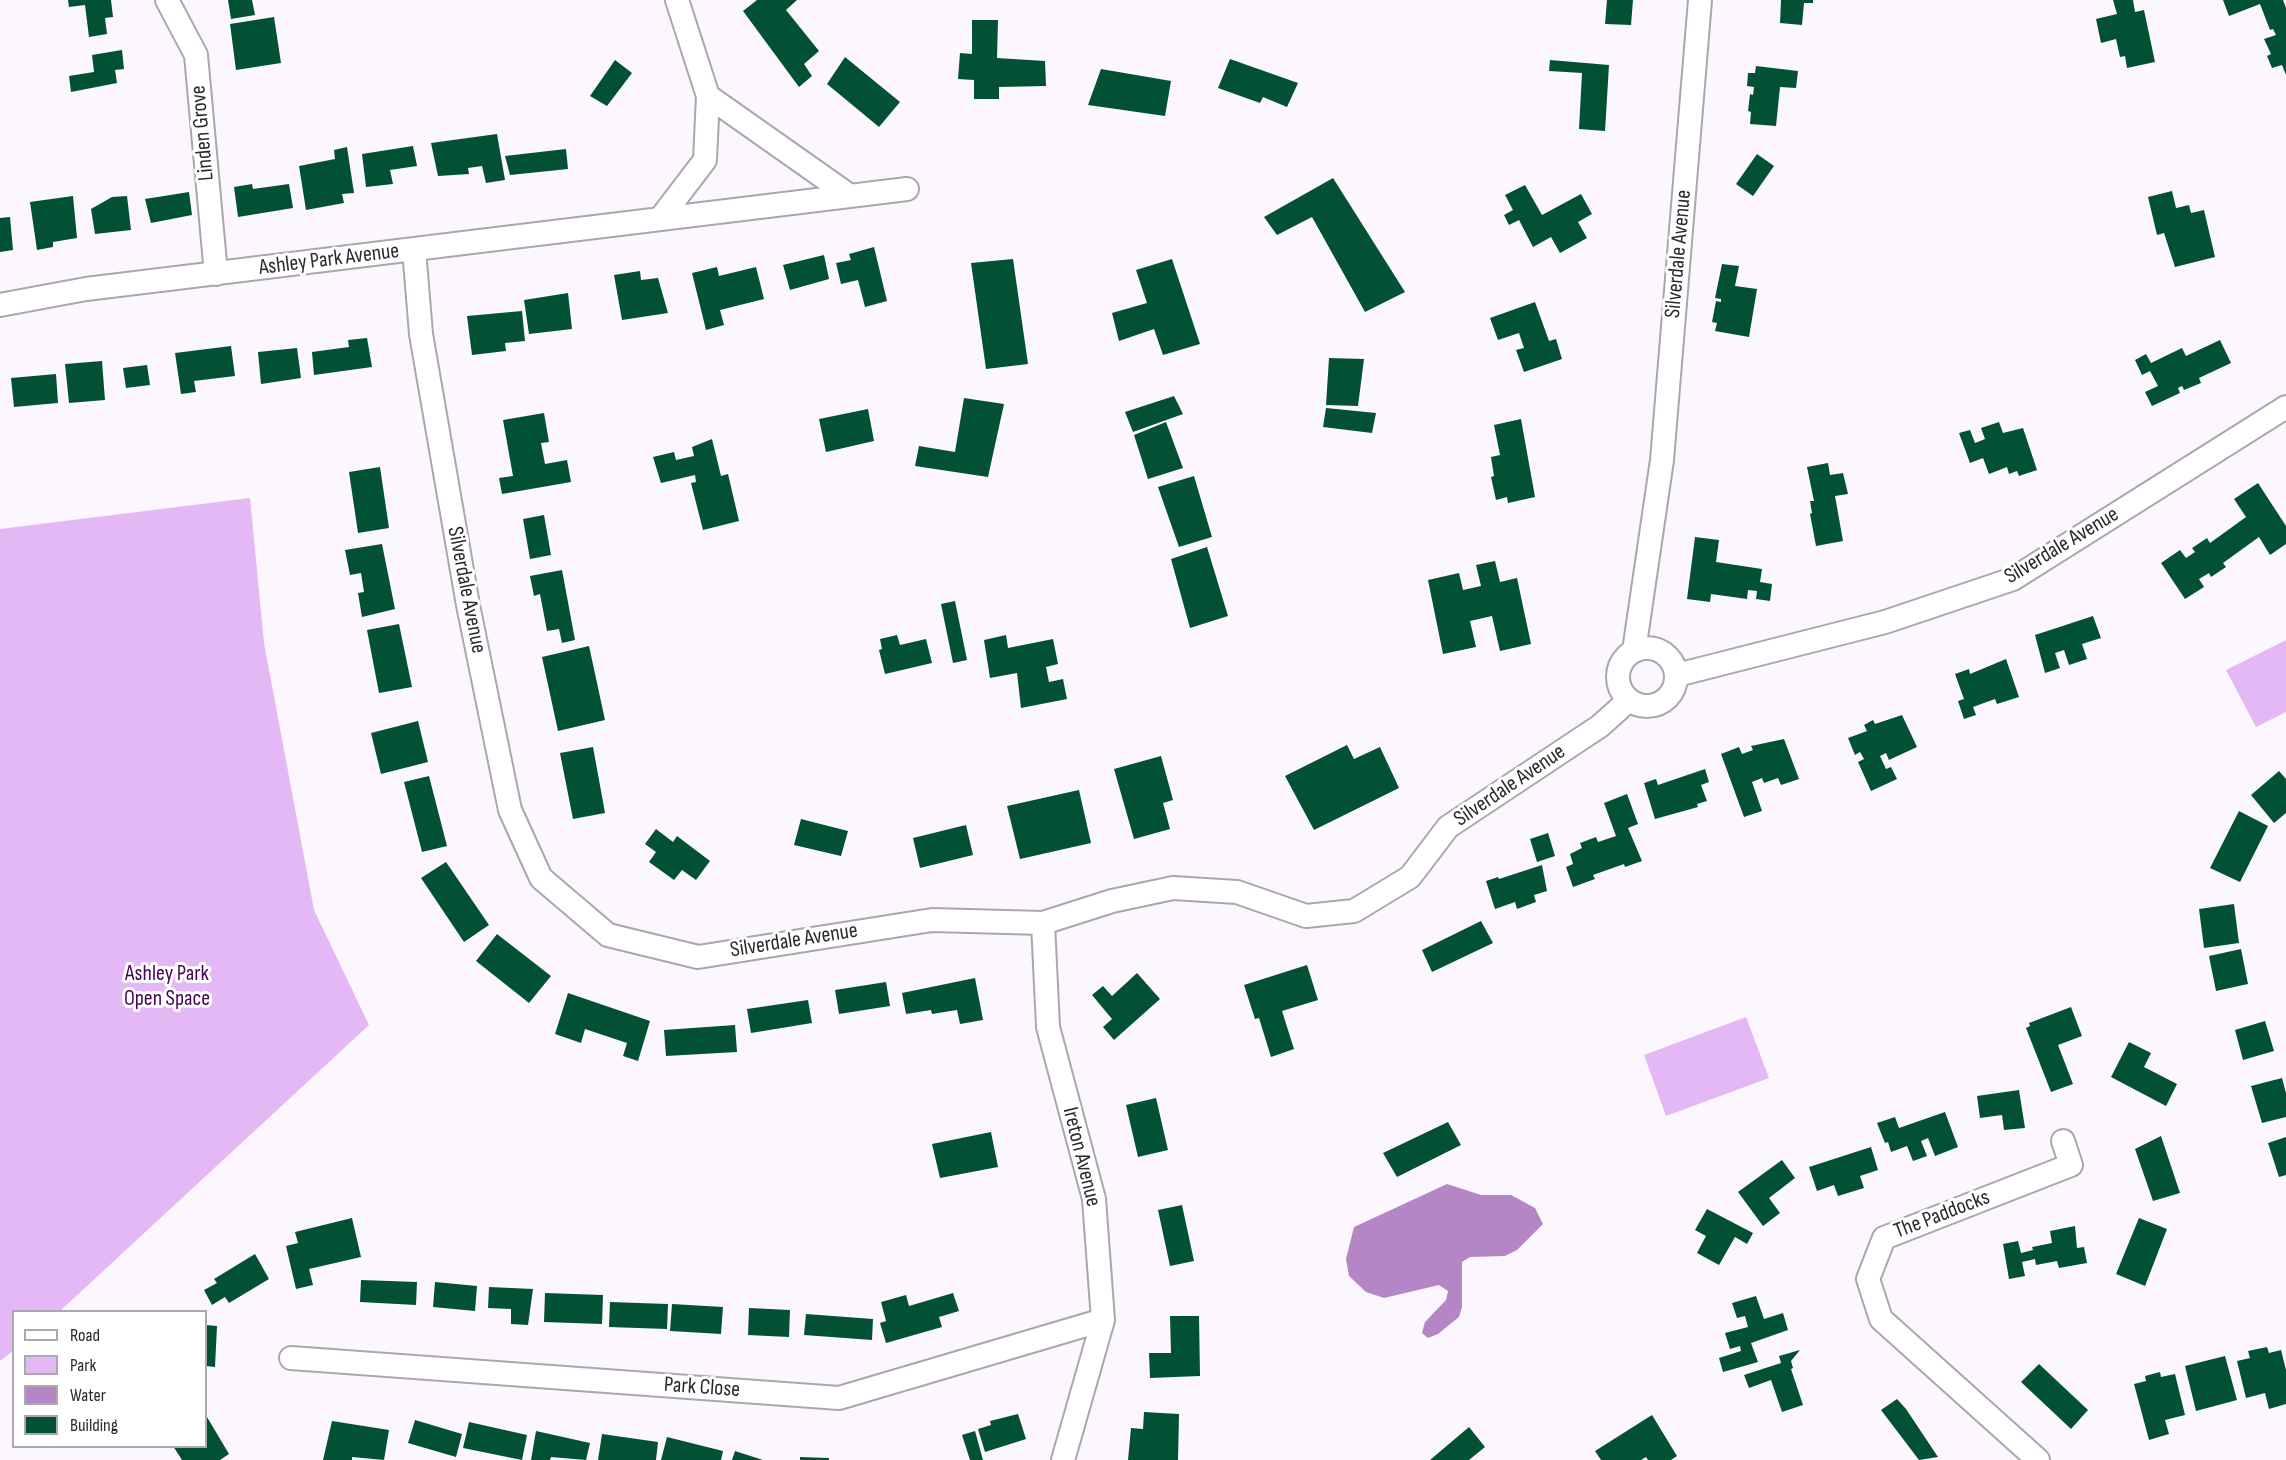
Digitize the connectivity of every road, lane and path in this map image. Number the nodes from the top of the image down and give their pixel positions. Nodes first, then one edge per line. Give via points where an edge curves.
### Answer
1 (167, 0) edge
2 (677, 0) edge
3 (1700, 0) edge
4 (708, 96) junction
5 (907, 189) dead end
6 (850, 196) junction
7 (660, 219) junction
8 (414, 249) junction
9 (216, 273) junction
10 (0, 305) edge
11 (2286, 407) edge
12 (1634, 651) junction
13 (1677, 675) junction
14 (1629, 700) junction
15 (1043, 923) junction
16 (2063, 1141) dead end
17 (1103, 1320) junction
18 (291, 1358) dead end
19 (2025, 1456) edge
20 (1063, 1460) edge

1 - 9 street, Linden Grove via 196,55
2 - 4 street
3 - 12 street, Silverdale Avenue via 1662,460
4 - 6 street
4 - 7 street via 705,160
5 - 6 street, Ashley Park Avenue
6 - 7 street, Ashley Park Avenue
7 - 8 street, Ashley Park Avenue
8 - 9 street, Ashley Park Avenue
8 - 15 street, Silverdale Avenue via 421,334 468,605 510,810 542,878 608,935 698,957 932,920
9 - 10 street, Ashley Park Avenue via 86,289
11 - 13 street, Silverdale Avenue via 2013,579 1885,622
12 - 13 street via 1662,651 1670,658
12 - 14 street via 1618,674 1622,693
13 - 14 street via 1672,694 1665,701 1647,707
14 - 15 street, Silverdale Avenue via 1600,726 1448,827 1410,877 1354,911 1306,916 1237,892 1173,888 1112,901
15 - 17 street, Ireton Avenue via 1048,1027 1094,1199
16 - 19 street, The Paddocks via 2071,1165 1884,1238 1868,1279 1881,1319
17 - 18 street, Park Close via 838,1398
17 - 20 street, Ireton Avenue

